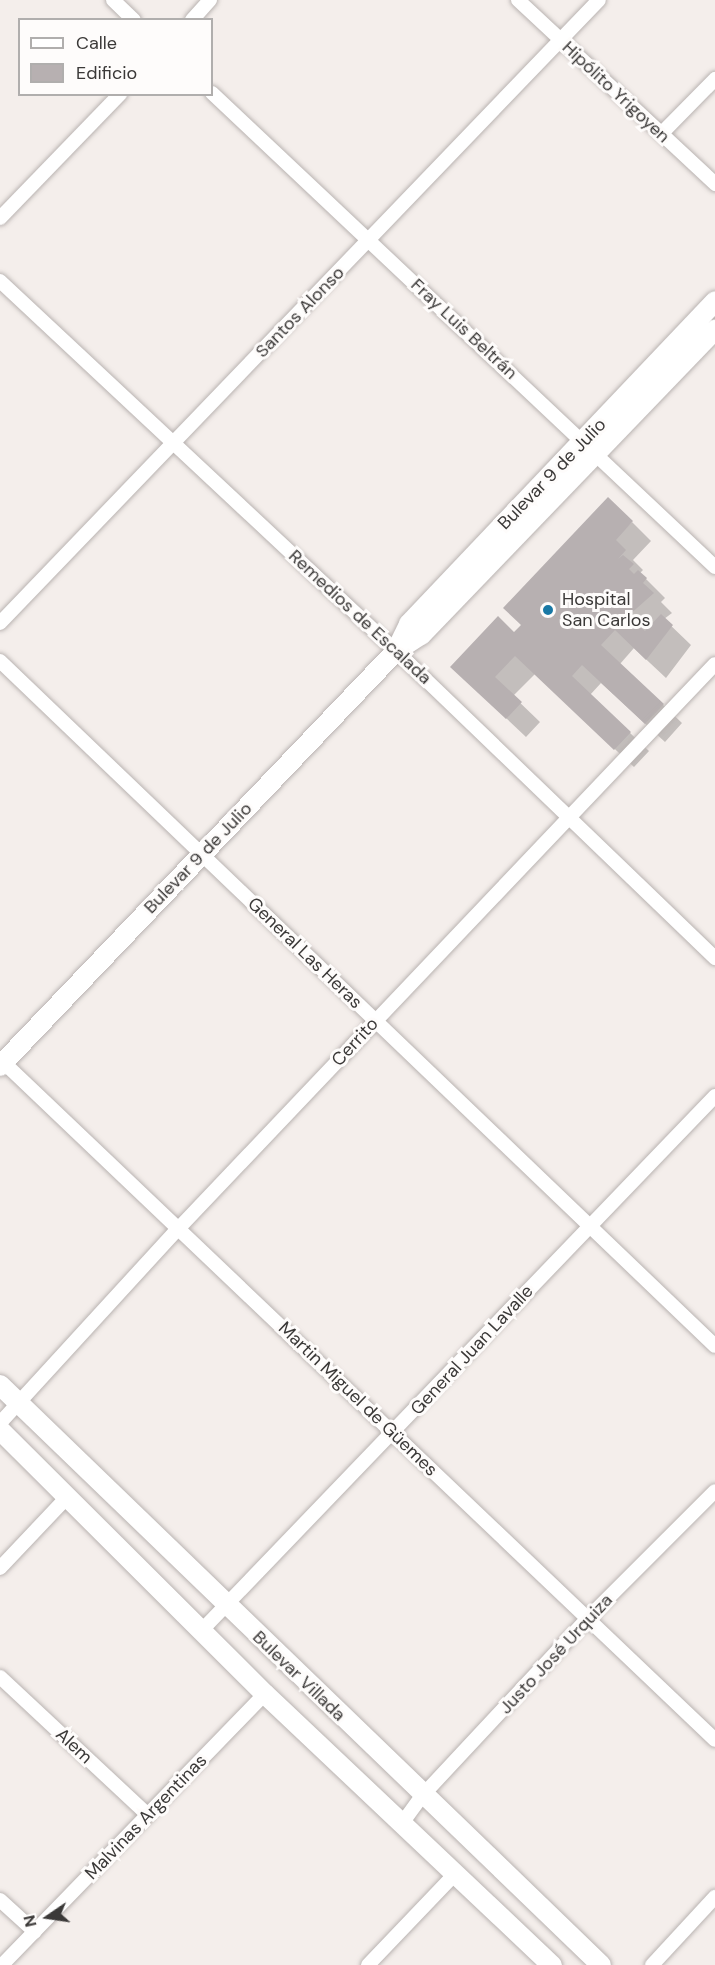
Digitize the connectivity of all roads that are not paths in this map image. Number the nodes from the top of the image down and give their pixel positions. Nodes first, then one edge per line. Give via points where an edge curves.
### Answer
1 (113, 0) edge
2 (210, 0) edge
3 (518, 0) edge
4 (599, 0) edge
5 (132, 18) edge
6 (194, 18) edge
7 (560, 40) junction
8 (715, 79) edge
9 (213, 94) edge
10 (118, 96) edge
11 (662, 133) junction
12 (715, 184) edge
13 (0, 218) edge
14 (369, 241) junction
15 (0, 282) edge
16 (715, 301) edge
17 (715, 329) edge
18 (175, 444) junction
19 (590, 446) junction
20 (715, 567) edge
21 (0, 623) edge
22 (396, 651) junction
23 (0, 661) edge
24 (715, 664) edge
25 (570, 818) junction
26 (201, 854) junction
27 (715, 958) edge
28 (375, 1020) junction
29 (1, 1063) edge
30 (715, 1096) edge
31 (590, 1226) junction
32 (178, 1229) junction
33 (715, 1346) edge
34 (0, 1385) edge
35 (17, 1401) junction
36 (0, 1424) edge
37 (0, 1430) edge
38 (394, 1433) junction
39 (715, 1491) edge
40 (68, 1496) junction
41 (0, 1568) edge
42 (225, 1603) junction
43 (586, 1620) junction
44 (202, 1629) junction
45 (0, 1677) edge
46 (265, 1694) junction
47 (715, 1740) edge
48 (422, 1796) junction
49 (148, 1815) junction
50 (403, 1822) junction
51 (456, 1873) junction
52 (715, 1897) edge
53 (0, 1900) edge
54 (35, 1932) junction
55 (2, 1965) edge
56 (368, 1965) edge
57 (552, 1965) edge
58 (601, 1965) edge
59 (652, 1965) edge

1 - 5 street
2 - 6 street
3 - 7 street, Hipólito Yrigoyen
4 - 7 street, Santos Alonso
7 - 11 street, Hipólito Yrigoyen
7 - 14 street, Santos Alonso
8 - 11 street
9 - 14 street, Fray Luis Beltrán
10 - 13 street
11 - 12 street, Hipólito Yrigoyen
14 - 18 street, Santos Alonso
14 - 19 street, Fray Luis Beltrán
15 - 18 street, Remedios de Escalada
16 - 19 main road, Bulevar 9 de Julio
17 - 19 main road, Bulevar 9 de Julio
18 - 21 street, Santos Alonso
18 - 22 street, Remedios de Escalada
19 - 20 street, Fray Luis Beltrán
19 - 22 main road, Bulevar 9 de Julio via 409,624
22 - 25 street, Remedios de Escalada
22 - 26 main road, Bulevar 9 de Julio
23 - 26 street, General Las Heras
24 - 25 street, Cerrito
25 - 27 street, Remedios de Escalada
25 - 28 street, Cerrito
26 - 28 street, General Las Heras
26 - 29 main road, Bulevar 9 de Julio
28 - 31 street, General Las Heras
28 - 32 street, Cerrito
29 - 32 street, Martin Miguel de Güemes
30 - 31 street, General Juan Lavalle
31 - 33 street, General Las Heras
31 - 38 street, General Juan Lavalle
32 - 35 street, Cerrito
32 - 38 street, Martin Miguel de Güemes
34 - 35 main road, Bulevar Villada
35 - 36 street, Cerrito
35 - 42 main road, Bulevar Villada
37 - 40 main road, Bulevar Villada
38 - 42 street, General Juan Lavalle
38 - 43 street, Martin Miguel de Güemes
39 - 43 street, Justo José Urquiza
40 - 41 street
40 - 44 main road, Bulevar Villada
42 - 44 street, General Juan Lavalle
42 - 48 main road, Bulevar Villada
43 - 47 street, Martin Miguel de Güemes
43 - 48 street, Justo José Urquiza
44 - 46 main road, Bulevar Villada
45 - 49 street, Alem
46 - 49 street, Malvinas Argentinas
46 - 50 main road, Bulevar Villada
48 - 50 street, Justo José Urquiza
48 - 58 main road, Bulevar Villada
49 - 54 street, Malvinas Argentinas
50 - 51 main road, Bulevar Villada
51 - 56 street
51 - 57 main road, Bulevar Villada
52 - 59 street
53 - 54 street
54 - 55 street, Malvinas Argentinas

